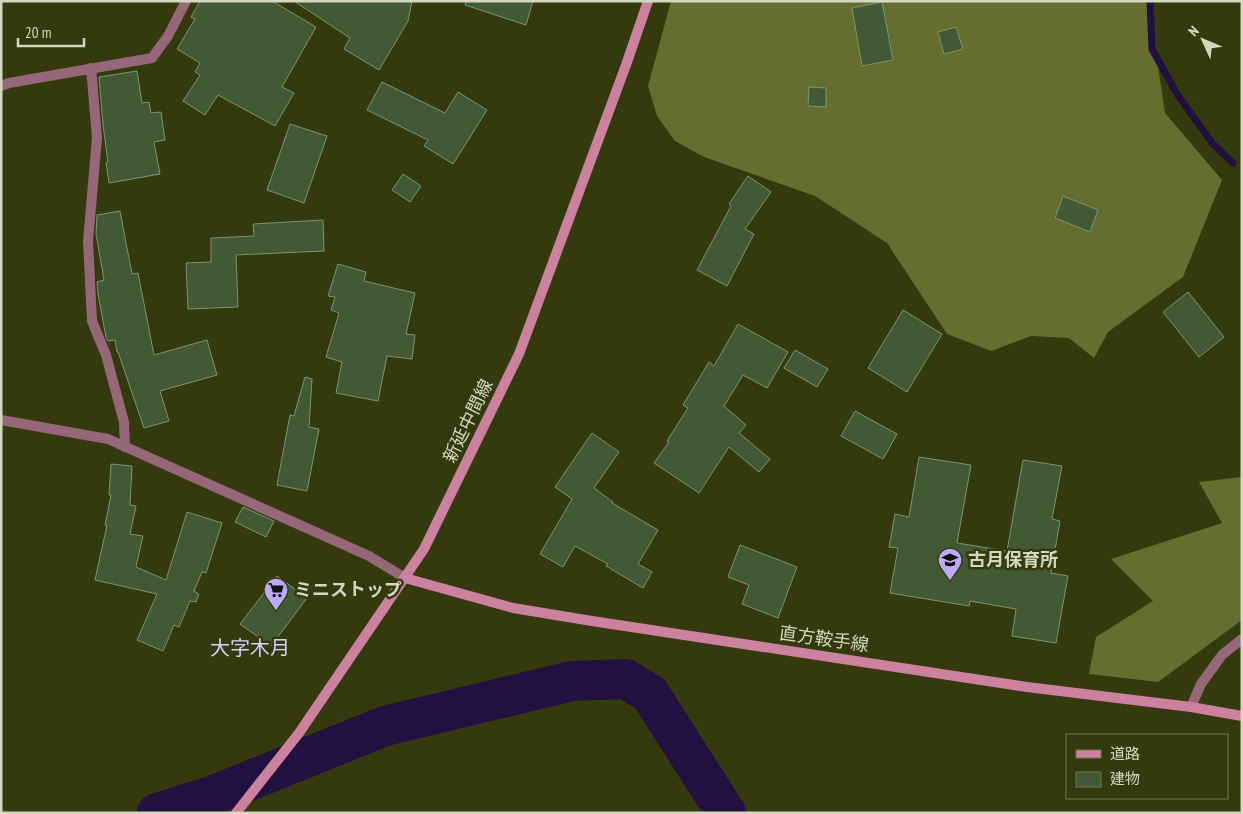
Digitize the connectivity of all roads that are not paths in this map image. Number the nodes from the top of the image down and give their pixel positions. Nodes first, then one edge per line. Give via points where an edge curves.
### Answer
1 (186, 1) edge
2 (648, 1) edge
3 (91, 68) junction
4 (1, 86) edge
5 (1, 420) edge
6 (126, 447) junction
7 (405, 578) junction
8 (1242, 639) edge
9 (1191, 707) junction
10 (1242, 716) edge
11 (236, 813) edge

1 - 3 street via 152,58
2 - 7 main road, 新延中間線 via 519,354 424,550
3 - 4 street
3 - 6 street via 98,138 88,241 92,321 106,355 124,422
5 - 6 street via 108,439
6 - 7 street via 369,556
7 - 9 main road, 直方鞍手線 via 513,608 592,621 1027,687
7 - 11 main road, 新延中間線 via 299,733
8 - 9 street via 1222,655 1201,684
9 - 10 main road, 直方鞍手線

